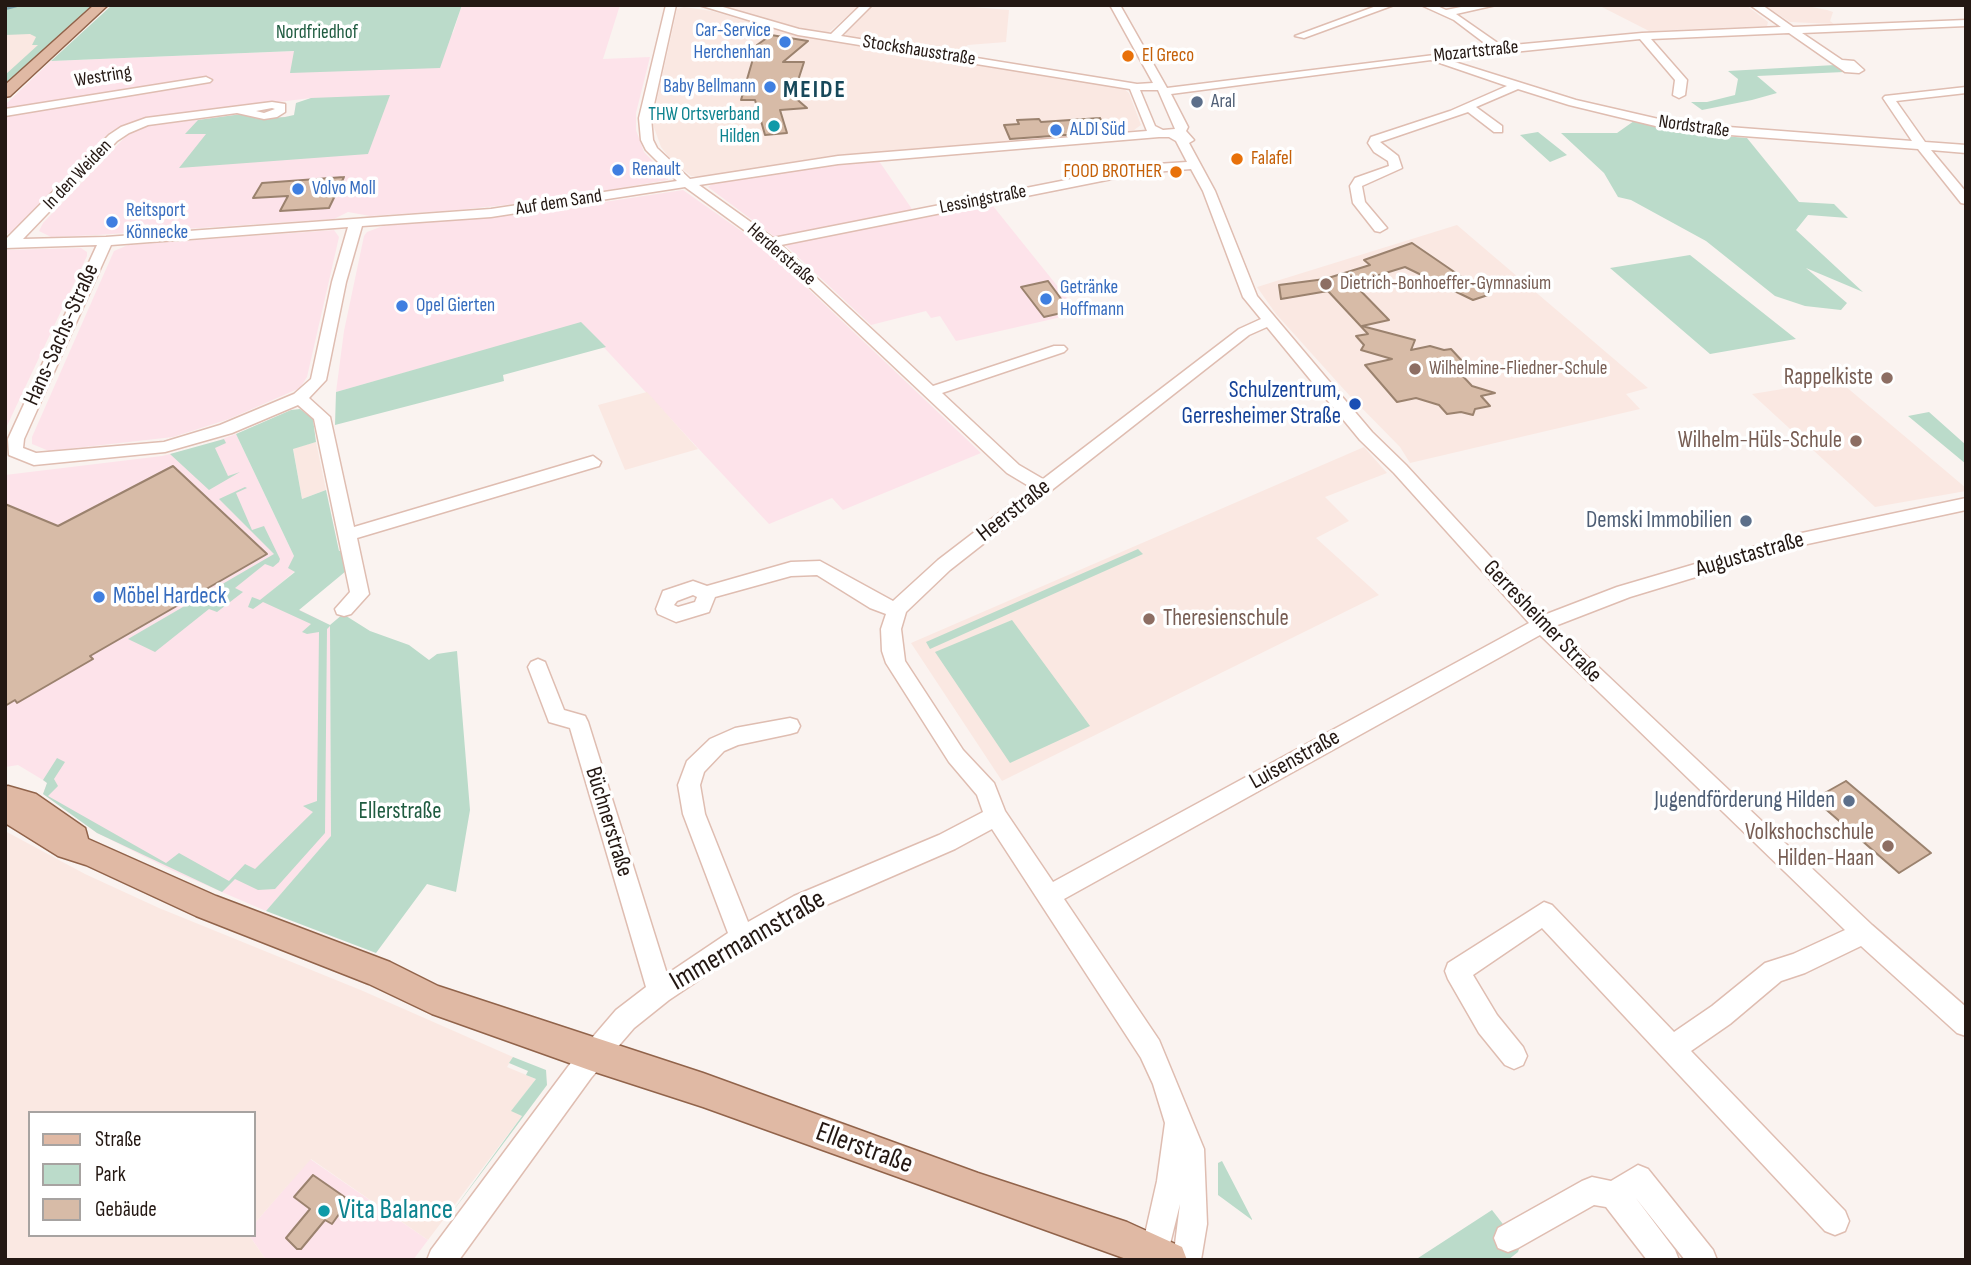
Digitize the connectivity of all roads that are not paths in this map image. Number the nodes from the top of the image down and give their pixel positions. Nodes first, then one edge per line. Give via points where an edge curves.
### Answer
1 (102, 5) edge
2 (671, 5) edge
3 (704, 5) edge
4 (867, 5) edge
5 (1115, 5) edge
6 (1389, 5) edge
7 (1426, 5) edge
8 (1491, 5) edge
9 (1755, 5) edge
10 (1448, 12) junction
11 (1966, 23) edge
12 (1789, 29) junction
13 (1300, 36) dead end
14 (1642, 36) junction
15 (833, 37) junction
16 (1499, 50) junction
17 (1431, 57) junction
18 (1839, 64) dead end
19 (1151, 71) junction
20 (206, 80) dead end
21 (1519, 85) junction
22 (1142, 86) junction
23 (1163, 90) junction
24 (1966, 90) edge
25 (5, 93) edge
26 (1679, 95) dead end
27 (1913, 105) dead end
28 (1895, 106) junction
29 (1469, 107) junction
30 (237, 110) dead end
31 (5, 113) edge
32 (1150, 128) junction
33 (1498, 129) dead end
34 (1172, 133) junction
35 (1110, 138) junction
36 (1924, 147) junction
37 (1966, 149) edge
38 (1195, 163) junction
39 (689, 183) junction
40 (1966, 200) edge
41 (356, 223) junction
42 (1380, 228) dead end
43 (106, 241) junction
44 (771, 243) junction
45 (8, 244) edge
46 (1269, 321) junction
47 (1059, 349) dead end
48 (930, 392) junction
49 (300, 398) junction
50 (593, 462) dead end
51 (1038, 492) junction
52 (1966, 504) edge
53 (347, 535) junction
54 (706, 593) dead end
55 (344, 608) dead end
56 (897, 610) junction
57 (1540, 625) junction
58 (538, 667) dead end
59 (790, 726) dead end
60 (8, 798) edge
61 (996, 816) junction
62 (1049, 896) junction
63 (1864, 933) junction
64 (743, 936) junction
65 (660, 992) junction
66 (1966, 1024) edge
67 (1672, 1049) junction
68 (592, 1055) junction
69 (1514, 1056) dead end
70 (1614, 1195) junction
71 (1835, 1221) dead end
72 (1508, 1238) dead end
73 (1170, 1257) edge
74 (441, 1260) edge
75 (1665, 1260) edge
76 (1703, 1260) edge

1 - 25 main road, Westring
2 - 39 street, Herderstraße via 645,129 652,150
3 - 15 street, Stockshausstraße via 788,30
4 - 15 street
5 - 19 street, Gerresheimer Straße
6 - 13 street
7 - 10 street
8 - 10 street
9 - 12 street
10 - 16 street
11 - 12 street, Mozartstraße
12 - 14 street, Mozartstraße
12 - 18 street
14 - 16 street, Mozartstraße
14 - 26 street via 1681,80
15 - 22 street, Stockshausstraße
16 - 17 street, Mozartstraße
17 - 21 street, Nordstraße
17 - 23 street, Mozartstraße
19 - 22 street
19 - 23 street, Gerresheimer Straße
20 - 31 street, Westring
21 - 29 street
21 - 36 street, Nordstraße via 1676,127
22 - 23 street
22 - 32 street via 1134,91
23 - 34 street, Gerresheimer Straße via 1182,127
24 - 28 street via 1889,98
27 - 28 street
28 - 36 street
29 - 33 street
29 - 42 street via 1375,140 1378,149 1394,159 1396,168 1356,186 1359,203
30 - 45 street, In den Weiden via 146,122 125,130
32 - 34 street, Gerresheimer Straße
32 - 35 street, Auf dem Sand
34 - 35 street, Auf dem Sand
34 - 38 street, Gerresheimer Straße
35 - 39 street, Auf dem Sand via 838,160
36 - 37 street, Nordstraße
36 - 40 street
38 - 44 street, Lessingstraße via 1142,169
38 - 46 street, Gerresheimer Straße via 1247,292
39 - 41 street, Auf dem Sand via 538,207
39 - 44 street, Herderstraße
41 - 43 street, Auf dem Sand
41 - 49 street via 318,380
43 - 45 street, Auf dem Sand
43 - 49 street, Hans-Sachs-Straße via 20,430 15,451 34,459 165,447 226,429
44 - 48 street, Herderstraße
46 - 51 street, Heerstraße via 1244,332
46 - 57 street, Gerresheimer Straße via 1366,436
47 - 48 street
48 - 51 street, Herderstraße
49 - 53 street via 322,417
50 - 53 street
51 - 56 street, Heerstraße via 918,586
52 - 57 street, Augustastraße via 1797,540 1624,592
53 - 55 street via 360,594
54 - 56 street via 791,569 820,568
56 - 61 street via 891,637 896,663 956,755 973,796
57 - 62 street, Luisenstraße
57 - 63 street, Gerresheimer Straße
58 - 65 street, Büchnerstraße via 556,716 578,722
59 - 64 street via 717,745 695,766 689,785 694,814
60 - 68 main road, Ellerstraße via 11,811 68,847 379,973 432,999
61 - 62 street
61 - 64 street, Immermannstraße via 802,904
62 - 73 street via 1150,1049 1191,1149 1193,1224
63 - 66 street, Gerresheimer Straße
63 - 67 street via 1774,971
64 - 65 street, Immermannstraße
65 - 68 street, Immermannstraße via 625,1019
67 - 69 street via 1544,913 1457,971 1488,1024
67 - 71 street
68 - 73 main road, Ellerstraße via 703,1090
68 - 74 street, Immermannstraße
70 - 72 street via 1592,1191
70 - 75 street
70 - 76 street via 1638,1179

